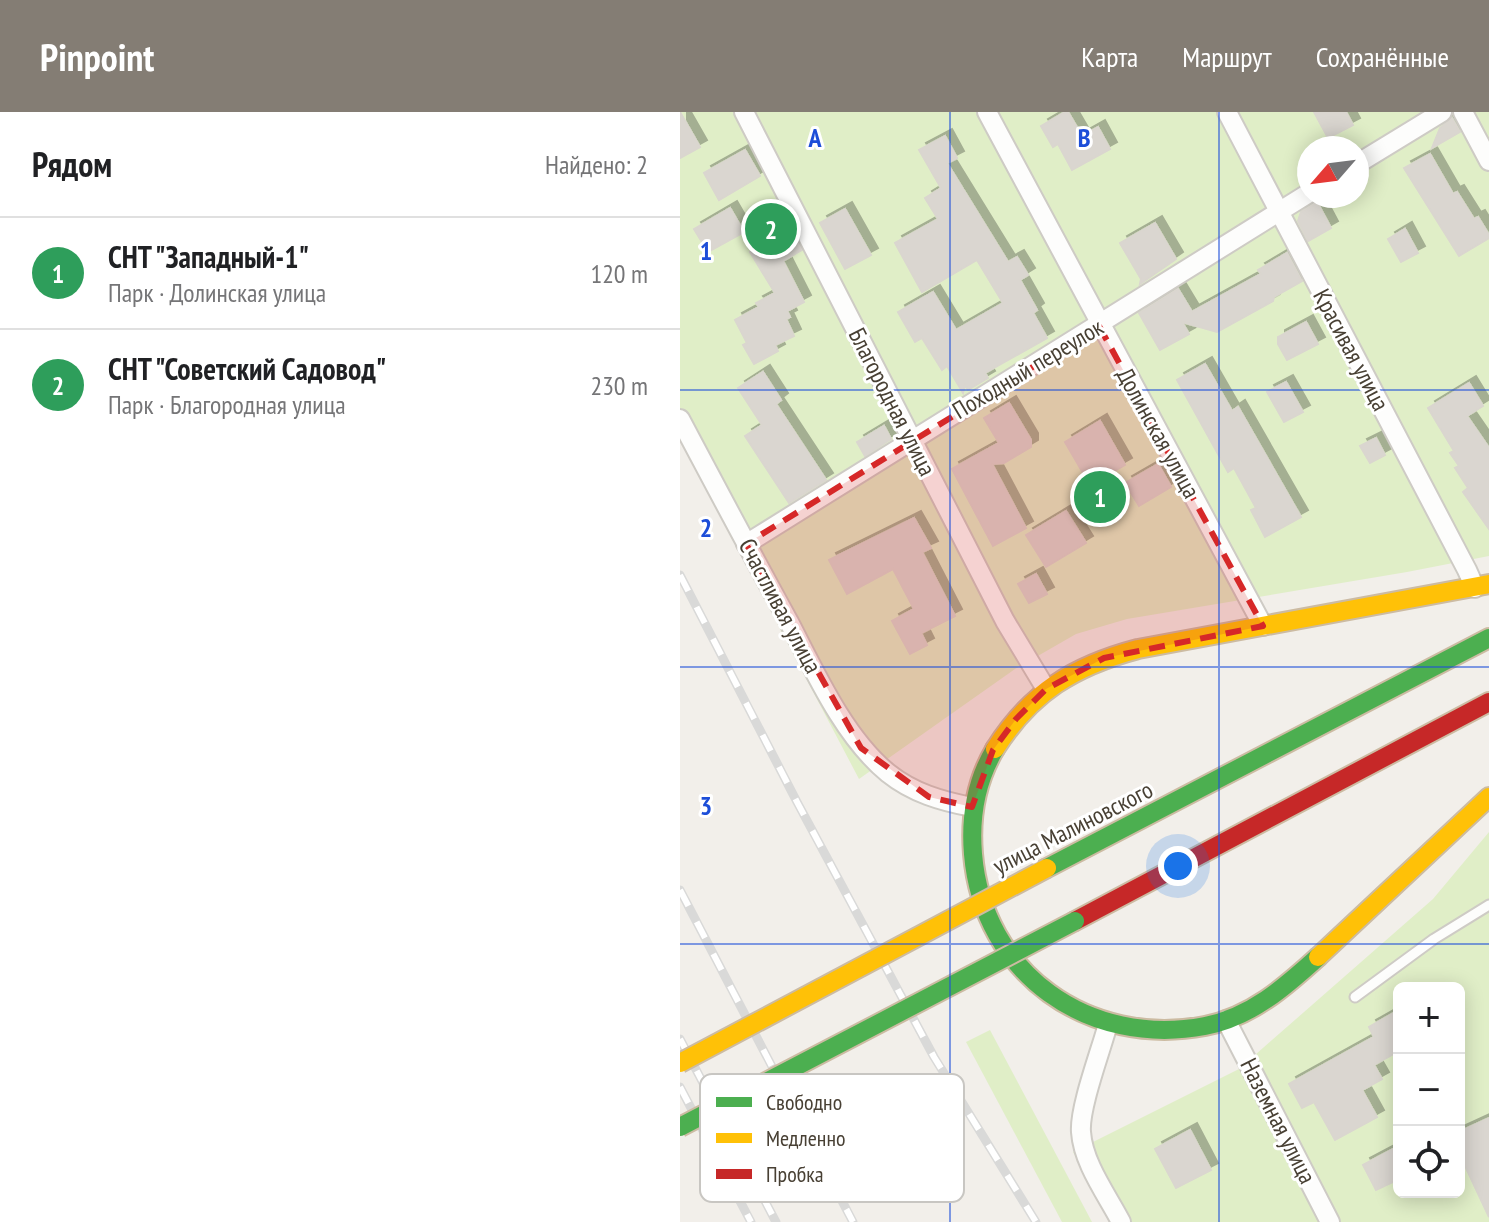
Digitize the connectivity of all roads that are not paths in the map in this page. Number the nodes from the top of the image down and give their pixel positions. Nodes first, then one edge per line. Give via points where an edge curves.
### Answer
1 (744, 112) edge
2 (987, 112) edge
3 (1227, 112) edge
4 (1442, 112) edge
5 (1463, 112) edge
6 (1369, 157) edge
7 (1489, 161) edge
8 (1297, 200) edge
9 (1278, 211) junction
10 (1099, 326) junction
11 (680, 419) edge
12 (911, 440) junction
13 (746, 544) junction
14 (1482, 586) edge
15 (1263, 626) junction
16 (1489, 638) edge
17 (1046, 689) junction
18 (1489, 702) edge
19 (1489, 797) edge
20 (972, 807) junction
21 (1489, 905) edge
22 (1355, 997) dead end
23 (1226, 1020) junction
24 (1108, 1024) junction
25 (680, 1063) edge
26 (782, 1074) edge
27 (700, 1117) edge
28 (680, 1127) edge
29 (1121, 1222) edge
30 (1330, 1222) edge

1 - 12 street, Благородная улица
2 - 10 street, Долинская улица
3 - 9 street, Красивая улица
4 - 6 street
5 - 7 street
8 - 9 street, Походный переулок
9 - 10 street, Походный переулок
9 - 14 street, Красивая улица via 1461,558
10 - 12 street, Походный переулок
10 - 15 street, Долинская улица
11 - 13 street, Счастливая улица
12 - 13 street, Походный переулок
12 - 17 street, Благородная улица
13 - 20 street, Счастливая улица via 861,748 907,786
14 - 15 highway
15 - 17 highway via 1104,658
16 - 25 highway, улица Малиновского, bridge
17 - 20 highway via 993,750
18 - 26 highway, bridge
19 - 23 highway via 1284,987
20 - 24 highway via 970,838 979,894 1005,950 1050,993
21 - 22 lane
23 - 24 highway via 1174,1031
23 - 30 street, Наземная улица
24 - 29 street via 1081,1131 1089,1160
27 - 28 highway, bridge

